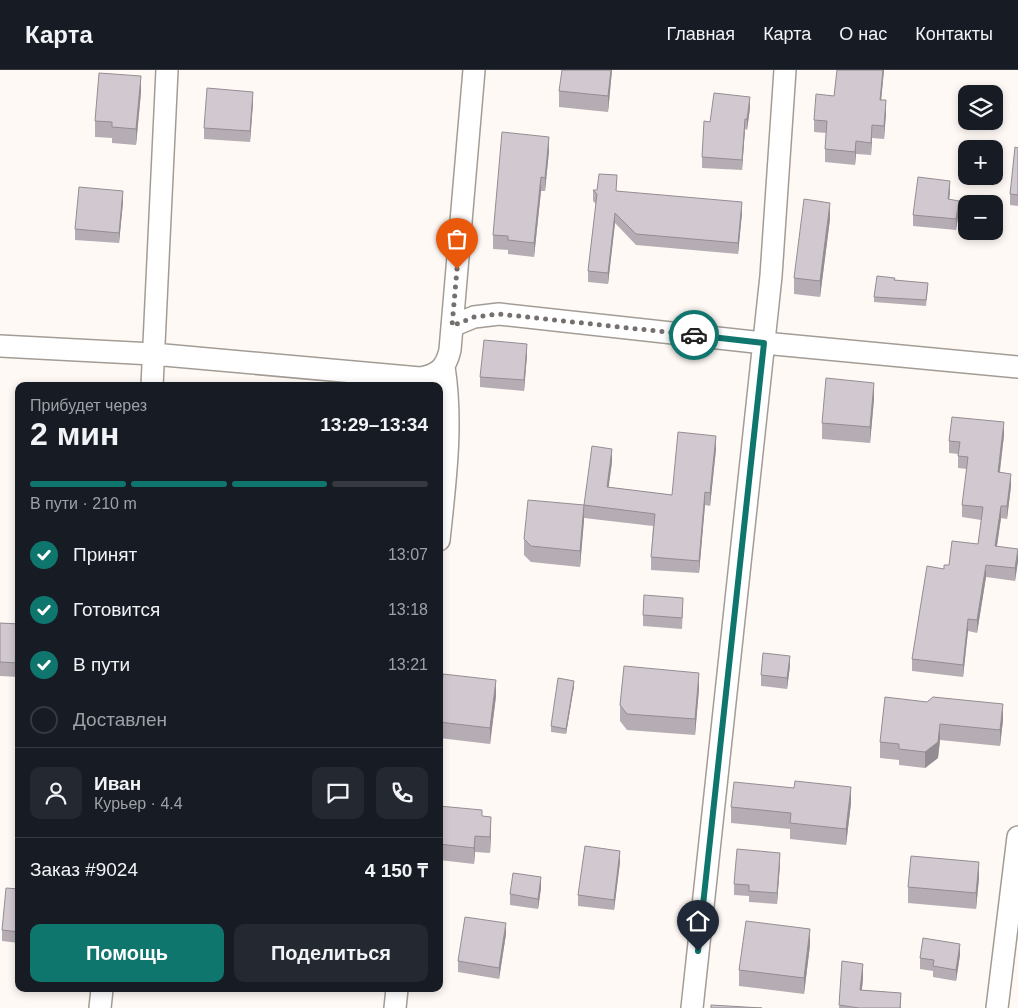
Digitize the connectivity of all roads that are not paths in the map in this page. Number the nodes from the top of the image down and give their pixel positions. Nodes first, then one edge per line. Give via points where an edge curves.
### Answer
1 (167, 70) edge
2 (474, 70) edge
3 (785, 70) edge
4 (452, 326) junction
5 (764, 343) junction
6 (0, 346) edge
7 (153, 354) junction
8 (444, 367) junction
9 (1018, 367) edge
10 (152, 382) edge
11 (443, 505) edge
12 (1018, 837) edge
13 (102, 992) edge
14 (397, 992) edge
15 (100, 1008) edge
16 (395, 1008) edge
17 (692, 1008) edge
18 (997, 1008) edge

1 - 7 street
2 - 4 street
3 - 5 street
4 - 5 street via 474,317 499,314
4 - 8 street via 450,350
5 - 9 street
5 - 17 street
6 - 7 street
7 - 8 street via 420,378 434,375
7 - 10 street
8 - 11 street via 448,394
12 - 18 street
13 - 15 street
14 - 16 street

